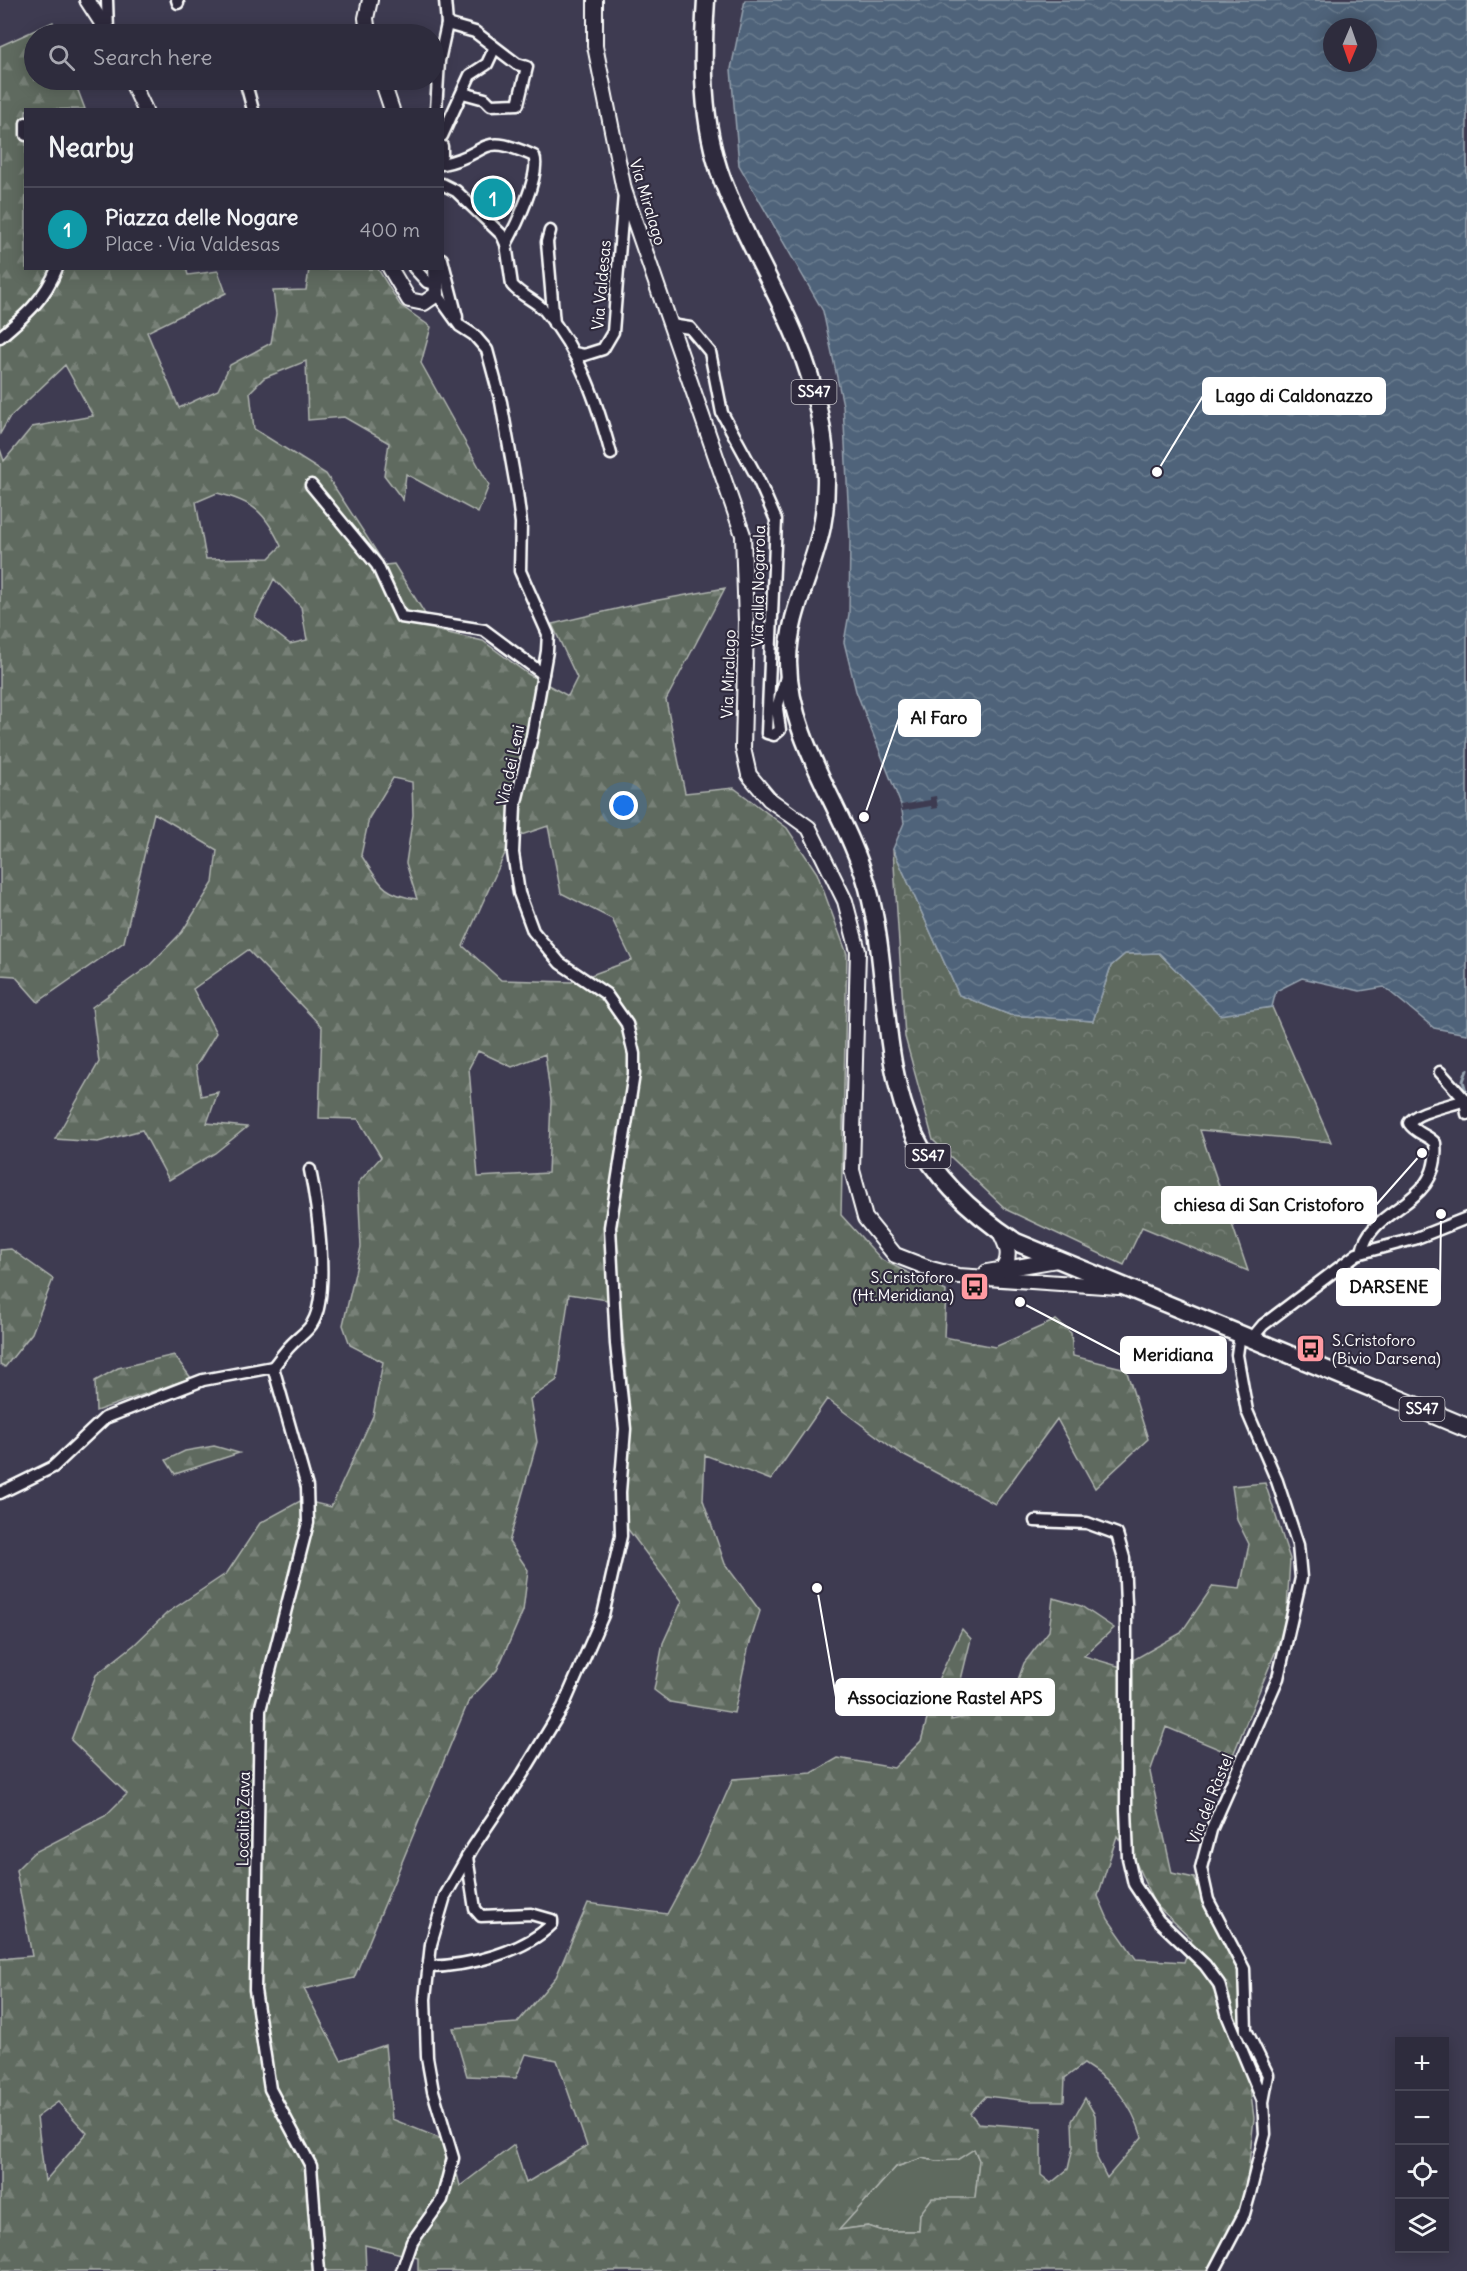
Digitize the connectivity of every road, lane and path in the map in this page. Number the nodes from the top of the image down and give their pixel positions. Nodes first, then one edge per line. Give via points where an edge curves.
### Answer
1 (87, 0) edge
2 (107, 0) edge
3 (370, 0) edge
4 (445, 0) edge
5 (595, 0) edge
6 (706, 0) edge
7 (103, 24) edge
8 (108, 24) edge
9 (367, 24) edge
10 (447, 24) junction
11 (444, 38) edge
12 (494, 49) junction
13 (136, 90) edge
14 (248, 90) edge
15 (385, 90) edge
16 (437, 90) edge
17 (463, 93) junction
18 (144, 108) edge
19 (252, 108) edge
20 (391, 108) edge
21 (436, 108) edge
22 (444, 132) edge
23 (444, 164) edge
24 (444, 185) edge
25 (624, 190) junction
26 (550, 231) dead end
27 (507, 244) junction
28 (444, 266) edge
29 (56, 270) edge
30 (391, 270) edge
31 (416, 270) edge
32 (436, 270) edge
33 (437, 289) junction
34 (554, 324) junction
35 (671, 325) junction
36 (460, 326) junction
37 (0, 337) edge
38 (574, 353) junction
39 (611, 454) dead end
40 (311, 485) dead end
41 (789, 668) junction
42 (543, 674) junction
43 (1440, 1072) dead end
44 (1465, 1100) junction
45 (1467, 1114) edge
46 (310, 1170) dead end
47 (1467, 1218) edge
48 (999, 1230) junction
49 (1362, 1252) junction
50 (1059, 1261) junction
51 (1002, 1270) junction
52 (958, 1276) junction
53 (1046, 1282) junction
54 (1125, 1287) junction
55 (1246, 1336) junction
56 (273, 1367) junction
57 (1376, 1390) joint
58 (1467, 1428) edge
59 (0, 1493) edge
60 (1035, 1521) dead end
61 (467, 1857) junction
62 (428, 1966) junction
63 (1263, 2102) junction
64 (319, 2271) edge
65 (402, 2271) edge
66 (1214, 2271) edge

1 - 7 street
2 - 8 street
3 - 9 street
4 - 10 street
5 - 25 street, Via Miralago via 595,46
6 - 41 main road, SS47 via 704,101 711,142 723,180 807,363 826,465 822,526 796,607
10 - 11 street
10 - 12 street via 475,32
12 - 17 street via 487,64 470,75
12 - 17 street via 527,67 518,104 491,105 485,99
13 - 18 street
14 - 19 street
15 - 20 street
16 - 21 street
17 - 22 street
23 - 27 street via 459,161 487,144 511,145 532,155 535,162
24 - 27 street via 456,191
25 - 35 street, Via Miralago
25 - 38 street, Via Valdesas via 613,332 603,349 584,355
26 - 34 street via 547,242
27 - 34 street via 512,285 536,302
28 - 36 street
29 - 37 street via 33,310
30 - 33 street via 409,300 424,303
31 - 33 street
32 - 33 street
33 - 36 street, Via dei Leni
34 - 38 street
35 - 41 street, Via alla Nogarola via 690,328 710,352 722,413 776,520 767,733 774,735 780,730 777,708
35 - 52 street, Via Miralago via 743,535 743,748 749,775 769,799 809,828 845,900 858,951 852,1170 865,1218 895,1255
36 - 42 street, Via dei Leni via 487,350 495,374 521,523 520,571 548,634
38 - 39 street via 597,404
40 - 42 street via 377,565 402,617 484,630
41 - 48 main road, SS47 via 792,699 800,723 867,885 880,946 891,1060 901,1100 916,1140 935,1167 957,1193
42 - 61 street, Via dei Leni via 515,806 513,853 519,893 533,931 560,963 606,994 627,1024 634,1054 610,1227 625,1430 621,1536 603,1615 563,1707
43 - 44 street
44 - 45 street
44 - 49 street via 1412,1118 1409,1123 1413,1130 1436,1143 1430,1182 1377,1227
46 - 56 street via 321,1261 318,1306 313,1323
47 - 49 street via 1414,1239
48 - 50 main road, SS47
48 - 51 street via 1009,1253
49 - 55 street
50 - 51 street
50 - 53 street via 1059,1272
50 - 54 main road, SS47
51 - 52 street
52 - 53 street
53 - 54 street
54 - 55 main road, SS47
55 - 57 main road, SS47
55 - 63 street, Via del Ràstel via 1237,1355 1247,1411 1277,1480 1298,1545 1301,1578 1278,1678 1211,1830 1201,1870 1208,1899 1244,1969 1246,2030 1268,2075
56 - 59 street via 203,1380 105,1418 53,1467
56 - 64 street, Località Zava via 307,1487 308,1523 260,1710 255,1990 270,2089 311,2166
57 - 58 highway, SS47
60 - 63 street via 1087,1523 1117,1534 1124,1558 1126,1809 1128,1858 1134,1884 1158,1920 1219,1984 1228,2017
61 - 62 street, Via dei Leni via 445,1896
61 - 62 street via 475,1909 481,1916 531,1914 552,1920 552,1924 541,1935 483,1958
62 - 65 street, Via dei Leni via 427,2058 453,2158 442,2200 412,2242
63 - 66 street, Via del Ràstel via 1265,2134 1244,2214

